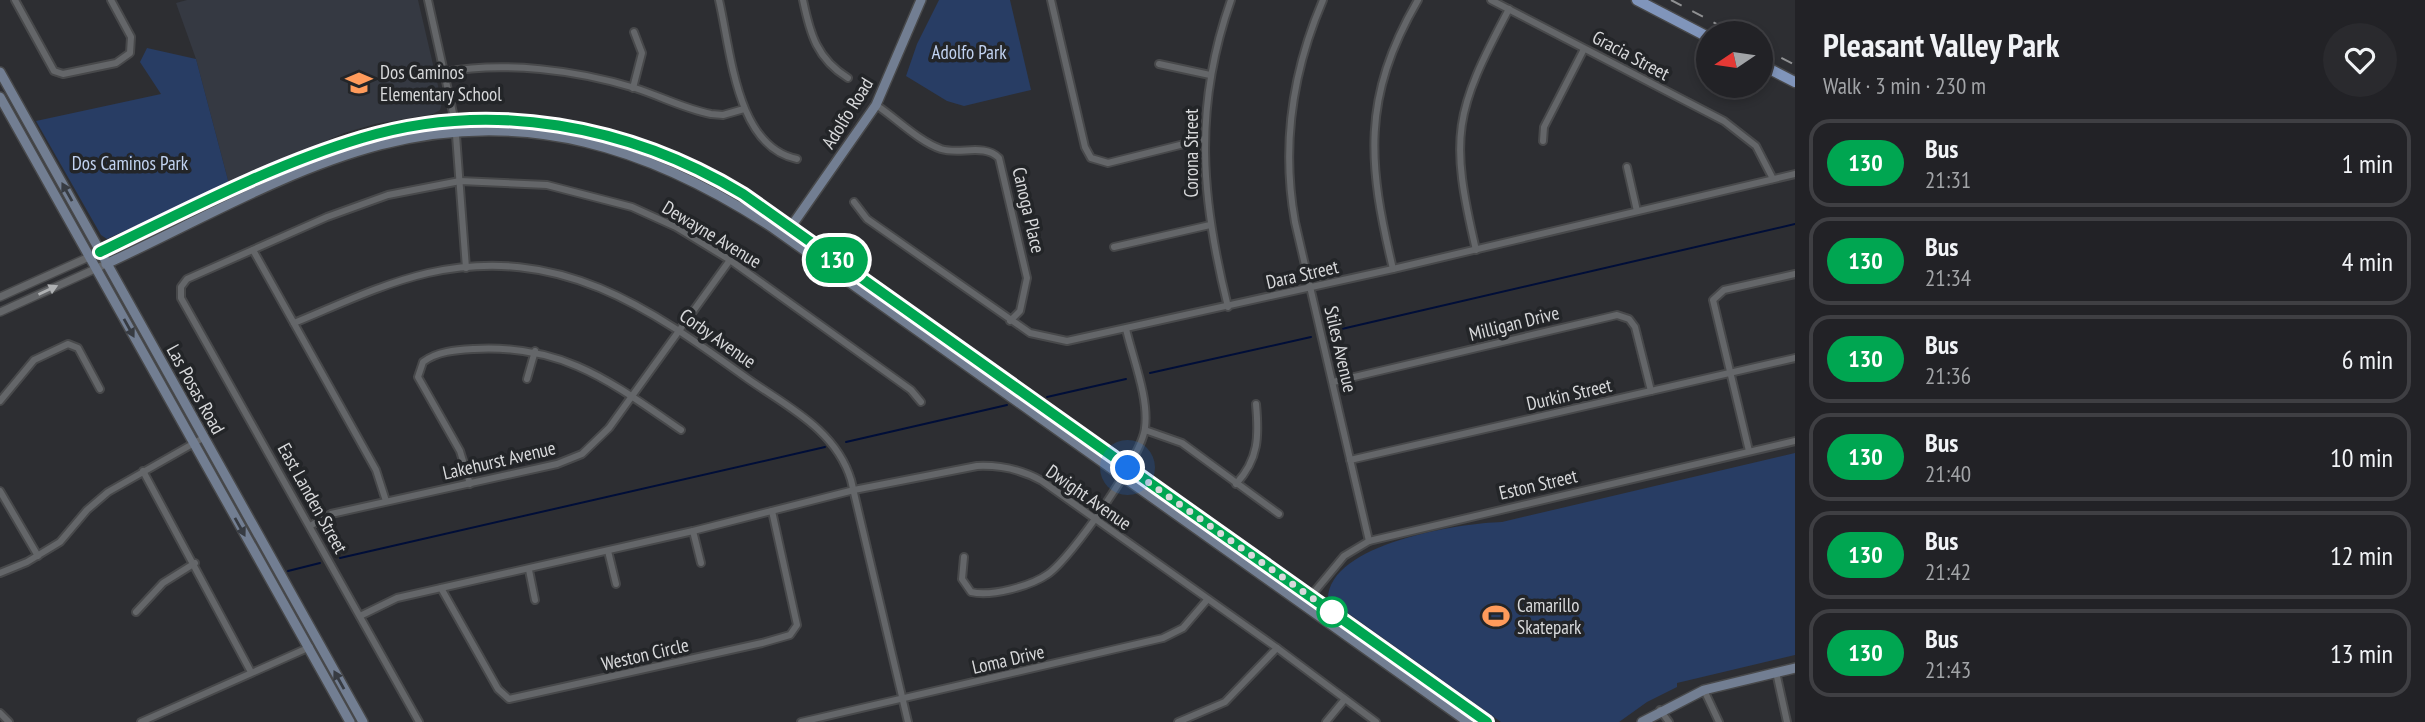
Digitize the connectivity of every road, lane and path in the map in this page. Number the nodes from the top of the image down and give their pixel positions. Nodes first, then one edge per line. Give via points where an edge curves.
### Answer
1 (15, 0) edge
2 (111, 0) edge
3 (428, 0) edge
4 (719, 0) edge
5 (803, 0) edge
6 (921, 0) edge
7 (1051, 0) edge
8 (1231, 0) edge
9 (1323, 0) edge
10 (1418, 0) edge
11 (1491, 0) edge
12 (1637, 0) edge
13 (1509, 9) junction
14 (1696, 31) edge
15 (634, 32) dead end
16 (1584, 49) junction
17 (1159, 64) dead end
18 (1773, 71) edge
19 (0, 72) edge
20 (444, 72) junction
21 (1210, 75) junction
22 (848, 78) dead end
23 (1795, 82) edge
24 (633, 88) junction
25 (0, 97) edge
26 (876, 105) junction
27 (7, 109) junction
28 (744, 109) junction
29 (455, 127) junction
30 (1203, 139) junction
31 (1543, 141) dead end
32 (797, 159) dead end
33 (52, 165) junction
34 (1627, 167) dead end
35 (1795, 174) edge
36 (1773, 179) junction
37 (460, 181) junction
38 (854, 202) dead end
39 (1637, 211) junction
40 (1210, 225) junction
41 (788, 231) junction
42 (1114, 247) dead end
43 (253, 250) junction
44 (1476, 250) junction
45 (100, 252) junction
46 (89, 257) junction
47 (730, 260) junction
48 (106, 264) junction
49 (96, 268) junction
50 (466, 268) junction
51 (1394, 269) junction
52 (1795, 274) edge
53 (1311, 288) junction
54 (180, 290) joint
55 (0, 297) edge
56 (1228, 307) junction
57 (0, 312) edge
58 (1010, 321) junction
59 (294, 323) junction
60 (1126, 329) junction
61 (680, 330) junction
62 (535, 351) junction
63 (1795, 358) edge
64 (1732, 373) junction
65 (527, 379) dead end
66 (1333, 382) junction
67 (100, 388) dead end
68 (1651, 391) junction
69 (632, 397) junction
70 (0, 401) edge
71 (921, 402) dead end
72 (1256, 404) dead end
73 (681, 430) dead end
74 (1145, 430) junction
75 (203, 438) junction
76 (1795, 441) edge
77 (193, 444) junction
78 (1749, 451) junction
79 (1350, 460) junction
80 (143, 471) junction
81 (1125, 472) junction
82 (470, 484) junction
83 (1236, 484) junction
84 (854, 490) junction
85 (0, 491) edge
86 (386, 501) junction
87 (772, 511) junction
88 (1279, 514) dead end
89 (1093, 519) junction
90 (310, 526) junction
91 (693, 531) junction
92 (1369, 541) junction
93 (608, 551) junction
94 (38, 556) junction
95 (964, 557) dead end
96 (195, 563) junction
97 (701, 563) dead end
98 (528, 570) junction
99 (0, 573) edge
100 (615, 584) dead end
101 (441, 588) junction
102 (1310, 597) junction
103 (536, 600) dead end
104 (1207, 600) junction
105 (1304, 606) junction
106 (136, 612) dead end
107 (360, 616) junction
108 (318, 643) junction
109 (307, 648) junction
110 (1277, 648) junction
111 (1795, 668) edge
112 (251, 672) junction
113 (1776, 672) junction
114 (1704, 690) junction
115 (902, 699) junction
116 (1345, 699) junction
117 (1660, 710) junction
118 (0, 713) edge
119 (9, 722) edge
120 (141, 722) edge
121 (350, 722) edge
122 (362, 722) edge
123 (419, 722) edge
124 (801, 722) edge
125 (908, 722) edge
126 (1178, 722) edge
127 (1326, 722) edge
128 (1376, 722) edge
129 (1468, 722) edge
130 (1487, 722) edge
131 (1642, 722) edge
132 (1669, 722) edge
133 (1719, 722) edge
134 (1787, 722) edge

1 - 2 street via 54,71 63,74 116,63 130,53 131,37
3 - 20 street
4 - 28 street
5 - 22 street via 818,50
6 - 26 main road, Adolfo Road
7 - 30 street via 1084,147 1097,162
8 - 21 street, Corona Street
9 - 53 street, Stiles Avenue via 1296,77 1287,148 1292,209
10 - 51 street via 1388,62 1374,131 1375,188
11 - 13 street, Gracia Street
12 - 14 main road
13 - 16 street, Gracia Street
13 - 44 street via 1472,81 1461,120 1461,186
15 - 24 street via 642,52
16 - 31 street via 1544,127
16 - 36 street, Gracia Street via 1741,132 1760,151
17 - 21 street
18 - 23 main road
19 - 33 main road, Las Posas Road
20 - 24 street via 529,69
20 - 29 street
21 - 30 street, Corona Street
24 - 28 street via 711,114
25 - 27 main road, Las Posas Road
26 - 41 main road, Adolfo Road
26 - 58 street, Canoga Place via 936,147 956,152 989,150 1001,161 1027,278 1020,311
27 - 33 main road via 14,108 42,158
27 - 46 main road, Las Posas Road
28 - 32 street via 776,153
29 - 37 street
29 - 41 main road via 594,143 626,152 698,182
29 - 45 main road via 379,134 330,149
29 - 48 main road via 327,163
30 - 40 street, Corona Street
45 -> 33 main road, Las Posas Road
34 - 39 street
35 - 36 street, Dara Street
36 - 39 street, Dara Street
37 - 43 street, Dewayne Avenue via 369,201
37 - 47 street, Dewayne Avenue via 547,186 615,202 665,221
37 - 50 street
38 - 58 street, Dara Street via 867,219
39 - 44 street, Dara Street
40 - 42 street
40 - 56 street, Corona Street
41 - 81 main road
43 - 54 street, Dewayne Avenue via 192,276
43 - 59 street
44 - 51 street, Dara Street
45 - 46 street
45 - 48 main road, Las Posas Road
46 - 49 main road, Las Posas Road
46 - 55 street
47 - 61 street, Lakehurst Avenue
47 - 71 street, Dewayne Avenue via 911,390
48 - 49 street
48 - 75 main road, Las Posas Road
57 -> 49 street
49 -> 77 main road, Las Posas Road
50 - 59 street, Corby Avenue via 384,286
50 - 61 street, Corby Avenue via 514,268 578,279 624,296
51 - 53 street, Dara Street
52 - 64 street via 1715,295 1713,304
53 - 56 street, Dara Street
53 - 66 street, Stiles Avenue
54 - 90 street, East Landen Street
56 - 60 street, Dara Street
58 - 60 street, Dara Street via 1030,333 1059,341
59 - 86 street via 376,470
60 - 74 street
61 - 69 street, Lakehurst Avenue
61 - 84 street, Corby Avenue via 819,429 840,451
62 - 65 street
62 - 69 street via 588,369
62 - 82 street via 467,349 435,355 421,365 419,383 460,451
63 - 64 street, Durkin Street
64 - 68 street, Durkin Street
64 - 78 street
66 - 68 street, Milligan Drive via 1617,315 1635,327
66 - 79 street, Stiles Avenue
67 - 70 street via 78,348 68,344 34,360
68 - 79 street, Durkin Street
69 - 73 street
69 - 82 street, Lakehurst Avenue via 599,440 582,454
72 - 83 street via 1257,447 1250,467
74 - 81 street via 1141,447
74 - 83 street via 1182,443
75 - 77 street
75 - 108 main road, Las Posas Road
76 - 78 street, Eston Street
77 - 80 street
77 -> 109 main road, Las Posas Road
78 - 92 street, Eston Street
79 - 92 street, Stiles Avenue
80 - 94 street via 100,497 66,537
80 - 96 street
81 - 89 street
81 - 102 main road
81 - 105 main road
82 - 86 street, Lakehurst Avenue
83 - 88 street
84 - 87 street, Dwight Avenue
84 - 89 street, Dwight Avenue via 996,466 1031,475
84 - 115 street, Corby Avenue
85 - 94 street
86 - 90 street, Lakehurst Avenue via 331,514
87 - 91 street, Dwight Avenue
87 - 101 street, Weston Circle via 797,625 790,635 762,643 509,699 498,689
89 - 95 street via 1055,569 1032,582 971,592 962,579
89 - 104 street, Dwight Avenue
90 - 107 street, East Landen Street
91 - 93 street, Dwight Avenue
91 - 97 street
92 - 102 street, Eston Street via 1345,556
93 - 98 street, Dwight Avenue
93 - 100 street
94 - 99 street
96 - 106 street via 154,590
96 - 112 street
98 - 101 street, Dwight Avenue
98 - 103 street
101 - 107 street, Dwight Avenue via 391,601
102 - 105 main road
102 - 130 main road
104 - 110 street, Dwight Avenue
104 - 115 street, Loma Drive via 1183,628 1163,638
105 - 129 main road
107 - 123 street, East Landen Street
108 - 109 street
122 -> 108 main road, Las Posas Road
109 - 112 street
109 - 121 main road, Las Posas Road
110 - 116 street, Dwight Avenue
110 - 126 street via 1225,702
111 - 113 main road
112 - 120 street
113 - 114 main road
113 - 134 street
114 - 117 main road
114 - 133 street
115 - 124 street, Loma Drive
115 - 125 street, Corby Avenue
116 - 127 street
116 - 128 street, Dwight Avenue
117 - 131 main road
117 - 132 street
118 - 119 street

